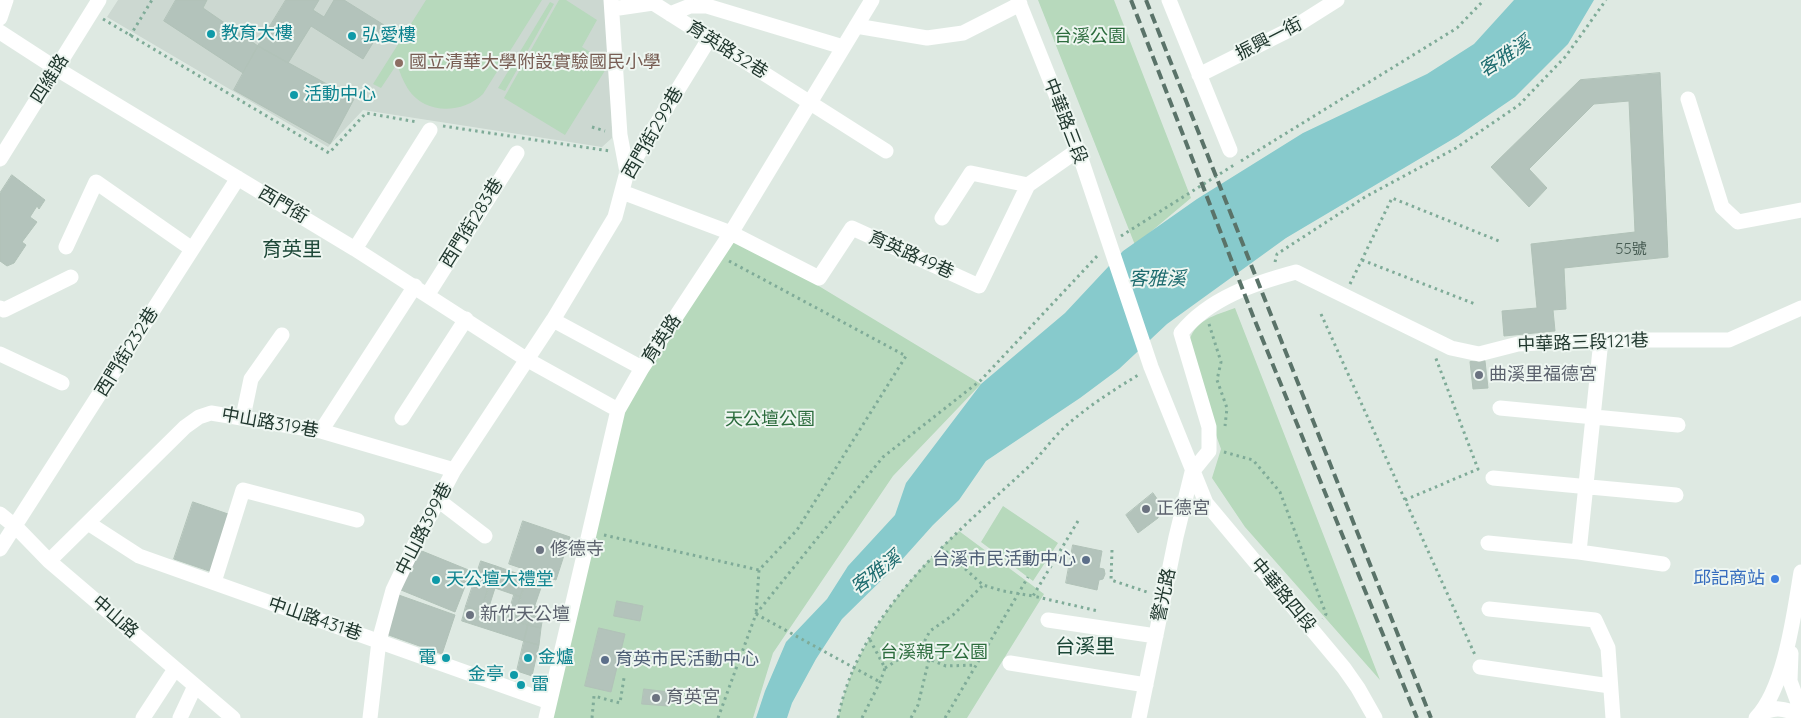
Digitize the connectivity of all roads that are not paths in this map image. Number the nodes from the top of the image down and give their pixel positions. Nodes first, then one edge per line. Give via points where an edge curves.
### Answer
1 (6, 0) edge
2 (872, 0) edge
3 (1169, 0) edge
4 (1337, 0) edge
5 (1019, 2) edge
6 (612, 4) edge
7 (96, 6) edge
8 (670, 14) junction
9 (0, 18) edge
10 (856, 26) junction
11 (0, 32) edge
12 (709, 39) junction
13 (843, 47) junction
14 (56, 69) junction
15 (1200, 75) junction
16 (1688, 99) dead end
17 (810, 103) junction
18 (429, 126) road end
19 (886, 150) dead end
20 (1078, 150) junction
21 (1230, 150) dead end
22 (517, 152) dead end
23 (0, 159) edge
24 (627, 172) junction
25 (238, 178) junction
26 (1028, 185) junction
27 (622, 192) junction
28 (1801, 210) edge
29 (942, 218) dead end
30 (731, 233) junction
31 (66, 247) dead end
32 (192, 249) junction
33 (355, 249) junction
34 (71, 277) dead end
35 (421, 290) junction
36 (0, 308) edge
37 (1801, 308) edge
38 (466, 319) junction
39 (553, 320) junction
40 (282, 335) dead end
41 (1601, 340) junction
42 (0, 354) edge
43 (526, 359) junction
44 (642, 368) junction
45 (62, 383) dead end
46 (1500, 408) dead end
47 (618, 410) junction
48 (243, 417) junction
49 (1593, 417) junction
50 (402, 418) dead end
51 (1678, 425) dead end
52 (321, 431) junction
53 (454, 470) junction
54 (1192, 472) junction
55 (1493, 478) dead end
56 (1586, 488) junction
57 (1676, 495) dead end
58 (438, 500) junction
59 (0, 514) edge
60 (357, 520) dead end
61 (88, 523) junction
62 (16, 526) junction
63 (485, 536) dead end
64 (1488, 543) dead end
65 (0, 549) edge
66 (1579, 552) junction
67 (49, 561) junction
68 (1663, 564) dead end
69 (1801, 572) edge
70 (214, 582) junction
71 (1489, 609) dead end
72 (1048, 620) dead end
73 (1791, 626) junction
74 (1156, 636) junction
75 (379, 641) junction
76 (1010, 663) dead end
77 (1480, 668) road end
78 (175, 669) junction
79 (1146, 685) junction
80 (195, 686) junction
81 (1610, 686) junction
82 (549, 702) junction
83 (1801, 711) edge
84 (1757, 717) edge
85 (143, 718) edge
86 (180, 718) edge
87 (233, 718) edge
88 (370, 718) edge
89 (546, 718) edge
90 (1139, 718) edge
91 (1375, 718) edge
92 (1613, 718) edge
93 (1801, 718) edge

1 - 9 street
2 - 10 street, 育英路
3 - 15 street
4 - 15 street, 振興一街 via 1298,25
5 - 10 street via 963,32 927,38
5 - 20 street, 中華路三段
6 - 8 street, 育英路32巷 via 653,4
6 - 24 street via 620,135
7 - 14 street, 四維路
8 - 12 street, 育英路32巷
8 - 13 street via 690,6 706,6
10 - 13 street, 育英路
11 - 14 street, 西門街
12 - 17 street, 育英路32巷
12 - 24 street, 西門街299巷
13 - 17 street, 育英路
14 - 23 street, 四維路
14 - 25 street, 西門街
15 - 21 street
16 - 28 street via 1722,207 1738,222
17 - 19 street, 育英路32巷
17 - 30 street, 育英路
18 - 33 street
20 - 26 street
20 - 54 street, 中華路三段 via 1151,367
22 - 35 street, 西門街283巷
24 - 27 street, 西門街299巷
25 - 32 street, 西門街232巷
25 - 33 street, 西門街
26 - 29 street via 971,173
26 - 30 street, 育英路49巷 via 978,286 852,228 819,278
27 - 30 street
27 - 39 street, 西門街299巷 via 615,216
30 - 44 street, 育英路
31 - 32 street via 96,182
32 - 62 street, 西門街232巷
33 - 35 street, 西門街
34 - 36 street via 4,310
35 - 38 street, 西門街
35 - 52 street, 西門街283巷
37 - 41 street, 中華路三段121巷 via 1729,340
38 - 43 street, 西門街
38 - 50 street
39 - 43 street, 西門街299巷
39 - 44 street
40 - 48 street via 251,379
41 - 49 street
41 - 54 street, 中華路三段121巷 via 1518,344 1479,354 1451,348 1296,272 1272,279 1218,301 1190,321 1181,332 1208,427 1209,451
42 - 45 street
43 - 47 street, 西門街
43 - 53 street, 中山路399巷
44 - 47 street, 育英路
46 - 49 street
47 - 82 street, 育英路
48 - 52 street, 中山路319巷
48 - 61 street, 中山路319巷 via 211,413 199,417
49 - 51 street
49 - 56 street
52 - 53 street, 中山路319巷
53 - 58 street, 中山路399巷
54 - 74 street, 警光路
54 - 91 street, 中華路四段 via 1206,503 1344,668
55 - 56 street
56 - 57 street
56 - 66 street
58 - 63 street
58 - 75 street, 中山路399巷 via 393,590
59 - 62 street, 中山路
60 - 70 street via 243,490
61 - 67 street, 中山路319巷
61 - 70 street, 中山路431巷 via 139,556
62 - 65 street, 西門街232巷
62 - 67 street, 中山路
64 - 66 street
66 - 68 street
67 - 78 street, 中山路
69 - 73 street
70 - 75 street, 中山路431巷
71 - 81 street via 1595,620 1608,648
72 - 74 street
73 - 83 street via 1790,681
73 - 84 street via 1776,684
74 - 79 street, 警光路
75 - 82 street, 中山路431巷
75 - 88 street, 中山路399巷
76 - 79 street
77 - 81 street
78 - 80 street, 中山路
78 - 85 street
79 - 90 street, 警光路
80 - 86 street
80 - 87 street, 中山路
81 - 92 street
82 - 89 street, 育英路
84 - 93 street via 1776,708 1794,712

